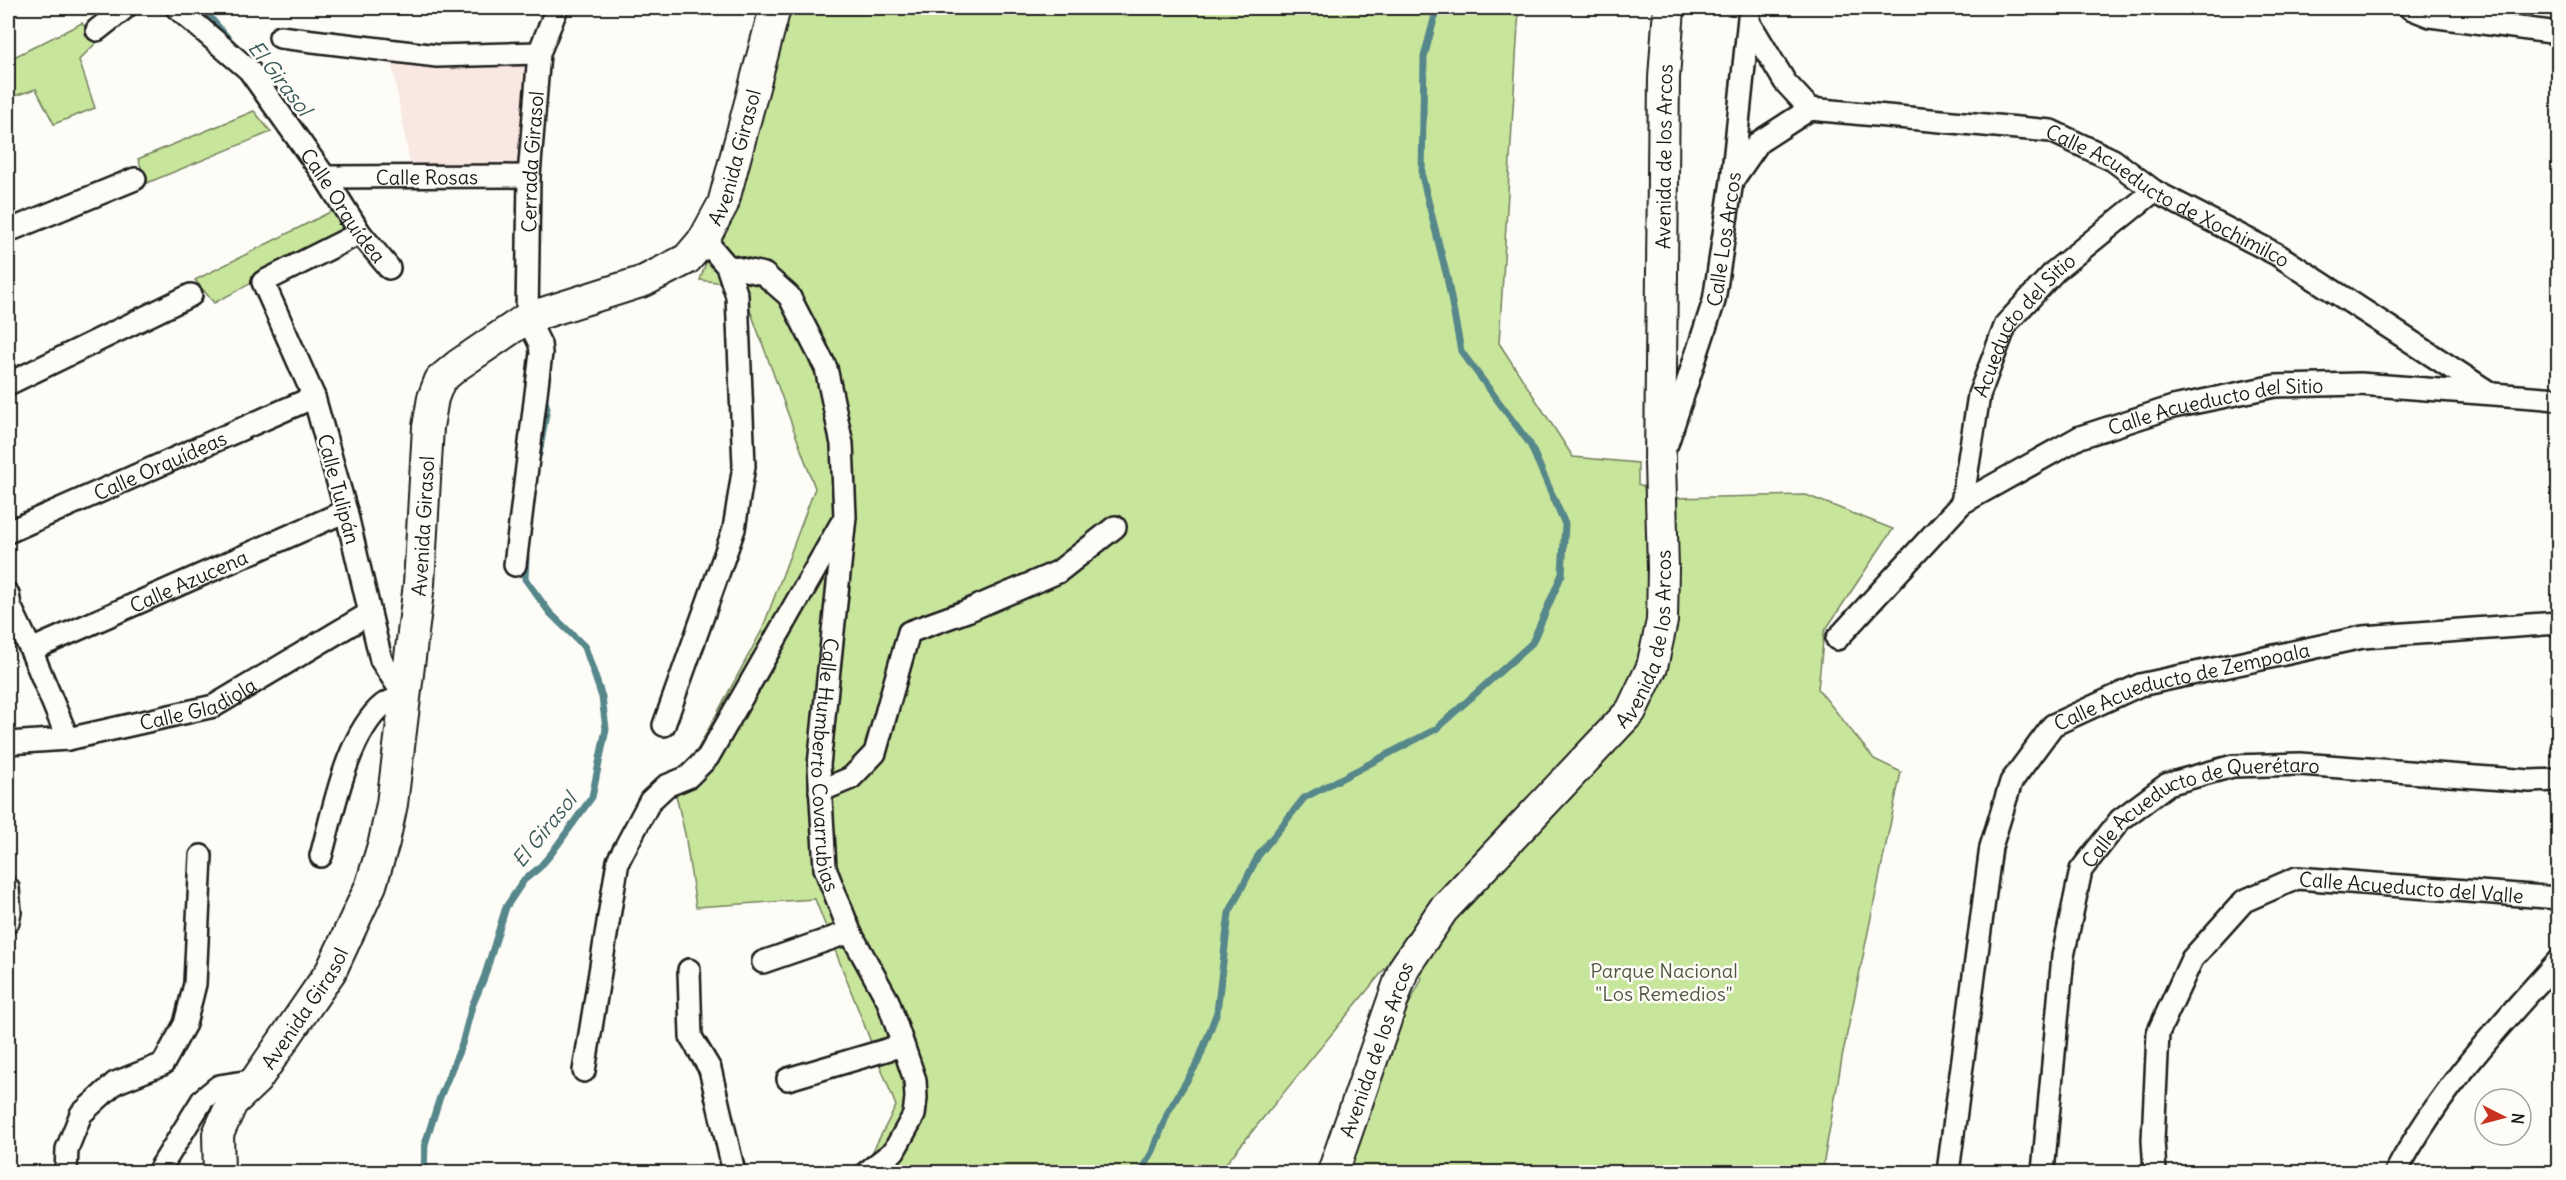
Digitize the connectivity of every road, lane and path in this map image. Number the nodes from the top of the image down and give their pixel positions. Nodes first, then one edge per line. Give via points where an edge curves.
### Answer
1 (125, 8) edge
2 (177, 8) edge
3 (557, 8) edge
4 (775, 8) edge
5 (1669, 8) edge
6 (2410, 8) edge
7 (1750, 15) edge
8 (97, 30) dead end
9 (2559, 33) edge
10 (280, 37) dead end
11 (539, 53) junction
12 (1810, 109) junction
13 (529, 176) junction
14 (325, 177) junction
15 (135, 179) dead end
16 (1732, 181) junction
17 (2154, 190) junction
18 (8, 231) edge
19 (360, 233) junction
20 (704, 238) junction
21 (727, 266) junction
22 (389, 268) dead end
23 (191, 295) dead end
24 (527, 318) junction
25 (8, 384) edge
26 (2490, 393) junction
27 (314, 397) junction
28 (2559, 399) edge
29 (1660, 463) junction
30 (1962, 502) junction
31 (346, 511) junction
32 (845, 517) junction
33 (1115, 527) dead end
34 (8, 532) edge
35 (516, 565) dead end
36 (8, 602) edge
37 (370, 613) junction
38 (2559, 623) edge
39 (1837, 639) dead end
40 (31, 650) junction
41 (405, 697) junction
42 (664, 725) dead end
43 (68, 739) junction
44 (8, 743) edge
45 (2559, 780) edge
46 (820, 791) junction
47 (201, 856) dead end
48 (321, 856) dead end
49 (8, 888) edge
50 (2559, 898) edge
51 (8, 915) edge
52 (850, 932) junction
53 (2559, 961) edge
54 (763, 962) dead end
55 (689, 970) dead end
56 (903, 1045) junction
57 (584, 1071) dead end
58 (788, 1079) dead end
59 (256, 1080) junction
60 (66, 1173) edge
61 (158, 1173) edge
62 (219, 1173) edge
63 (735, 1173) edge
64 (867, 1173) edge
65 (1333, 1173) edge
66 (1948, 1173) edge
67 (2043, 1173) edge
68 (2155, 1173) edge
69 (2396, 1173) edge

1 - 8 street
2 - 14 street, Calle Orquídea via 249,70
3 - 11 street, Cerrada Girasol
4 - 20 street, Avenida Girasol via 723,204
5 - 29 street, Avenida de los Arcos via 1664,78
6 - 9 street via 2430,16
7 - 12 street via 1785,82
7 - 16 street, Calle Los Arcos
10 - 11 street via 437,56
11 - 13 street, Cerrada Girasol
12 - 16 street via 1759,142
12 - 17 street, Calle Acueducto de Xochimilco via 2050,131 2113,160
13 - 14 street, Calle Rosas
13 - 24 street, Cerrada Girasol
14 - 19 street, Calle Orquídea
15 - 18 street
16 - 29 street, Calle Los Arcos via 1714,301
17 - 26 street, Calle Acueducto de Xochimilco via 2278,255
17 - 30 street, Acueducto del Sitio via 2055,271 2006,324 1979,395
19 - 22 street, Calle Orquídea
19 - 27 street, Calle Tulipán via 263,282
20 - 21 street
20 - 24 street, Avenida Girasol via 687,259 644,282
21 - 32 street, Calle Humberto Covarrubias via 764,274 789,296 826,368 842,444
21 - 42 street via 737,297 744,466 734,528
23 - 25 street
24 - 35 street via 541,353
24 - 41 street, Avenida Girasol via 458,364 440,380 433,398 419,584
26 - 28 street, Calle Acueducto del Sitio
26 - 30 street, Calle Acueducto del Sitio via 2360,384 2275,386 2173,407 2080,437
27 - 31 street, Calle Tulipán
27 - 34 street, Calle Orquídeas
29 - 65 street, Avenida de los Arcos via 1662,621 1652,667 1630,711 1443,910 1404,968
30 - 39 street
31 - 37 street, Calle Tulipán
31 - 40 street, Calle Azucena
32 - 46 street, Calle Humberto Covarrubias via 819,765
32 - 57 street via 708,757 688,777 666,786 650,801 618,861
33 - 46 street via 1058,572 909,632 875,753 851,778
36 - 40 street
37 - 41 street, Calle Tulipán via 381,660
37 - 43 street, Calle Gladiola via 214,706
38 - 66 street, Calle Acueducto de Zempoala via 2363,637 2140,685 2053,725 2011,782 1991,847
40 - 43 street
41 - 48 street via 384,704 352,749
41 - 59 street, Avenida Girasol via 392,804 371,885 331,971
43 - 44 street, Calle Gladiola
45 - 67 street, Calle Acueducto de Querétaro via 2300,764 2233,766 2168,784 2120,820 2081,870 2063,956
46 - 52 street, Calle Humberto Covarrubias via 825,868
47 - 60 street via 195,984 185,1024 163,1064 115,1083 81,1114 67,1149
49 - 51 street
50 - 68 street, Calle Acueducto del Valle via 2297,878 2244,902 2192,959 2158,1032
52 - 54 street
52 - 56 street, Calle Humberto Covarrubias via 888,1001
53 - 69 street via 2482,1044 2416,1134
55 - 63 street via 691,1037 710,1069
56 - 58 street
56 - 64 street, Calle Humberto Covarrubias via 915,1080 914,1115 894,1151
59 - 61 street via 219,1086 203,1099
59 - 62 street, Avenida Girasol via 232,1103 218,1134

